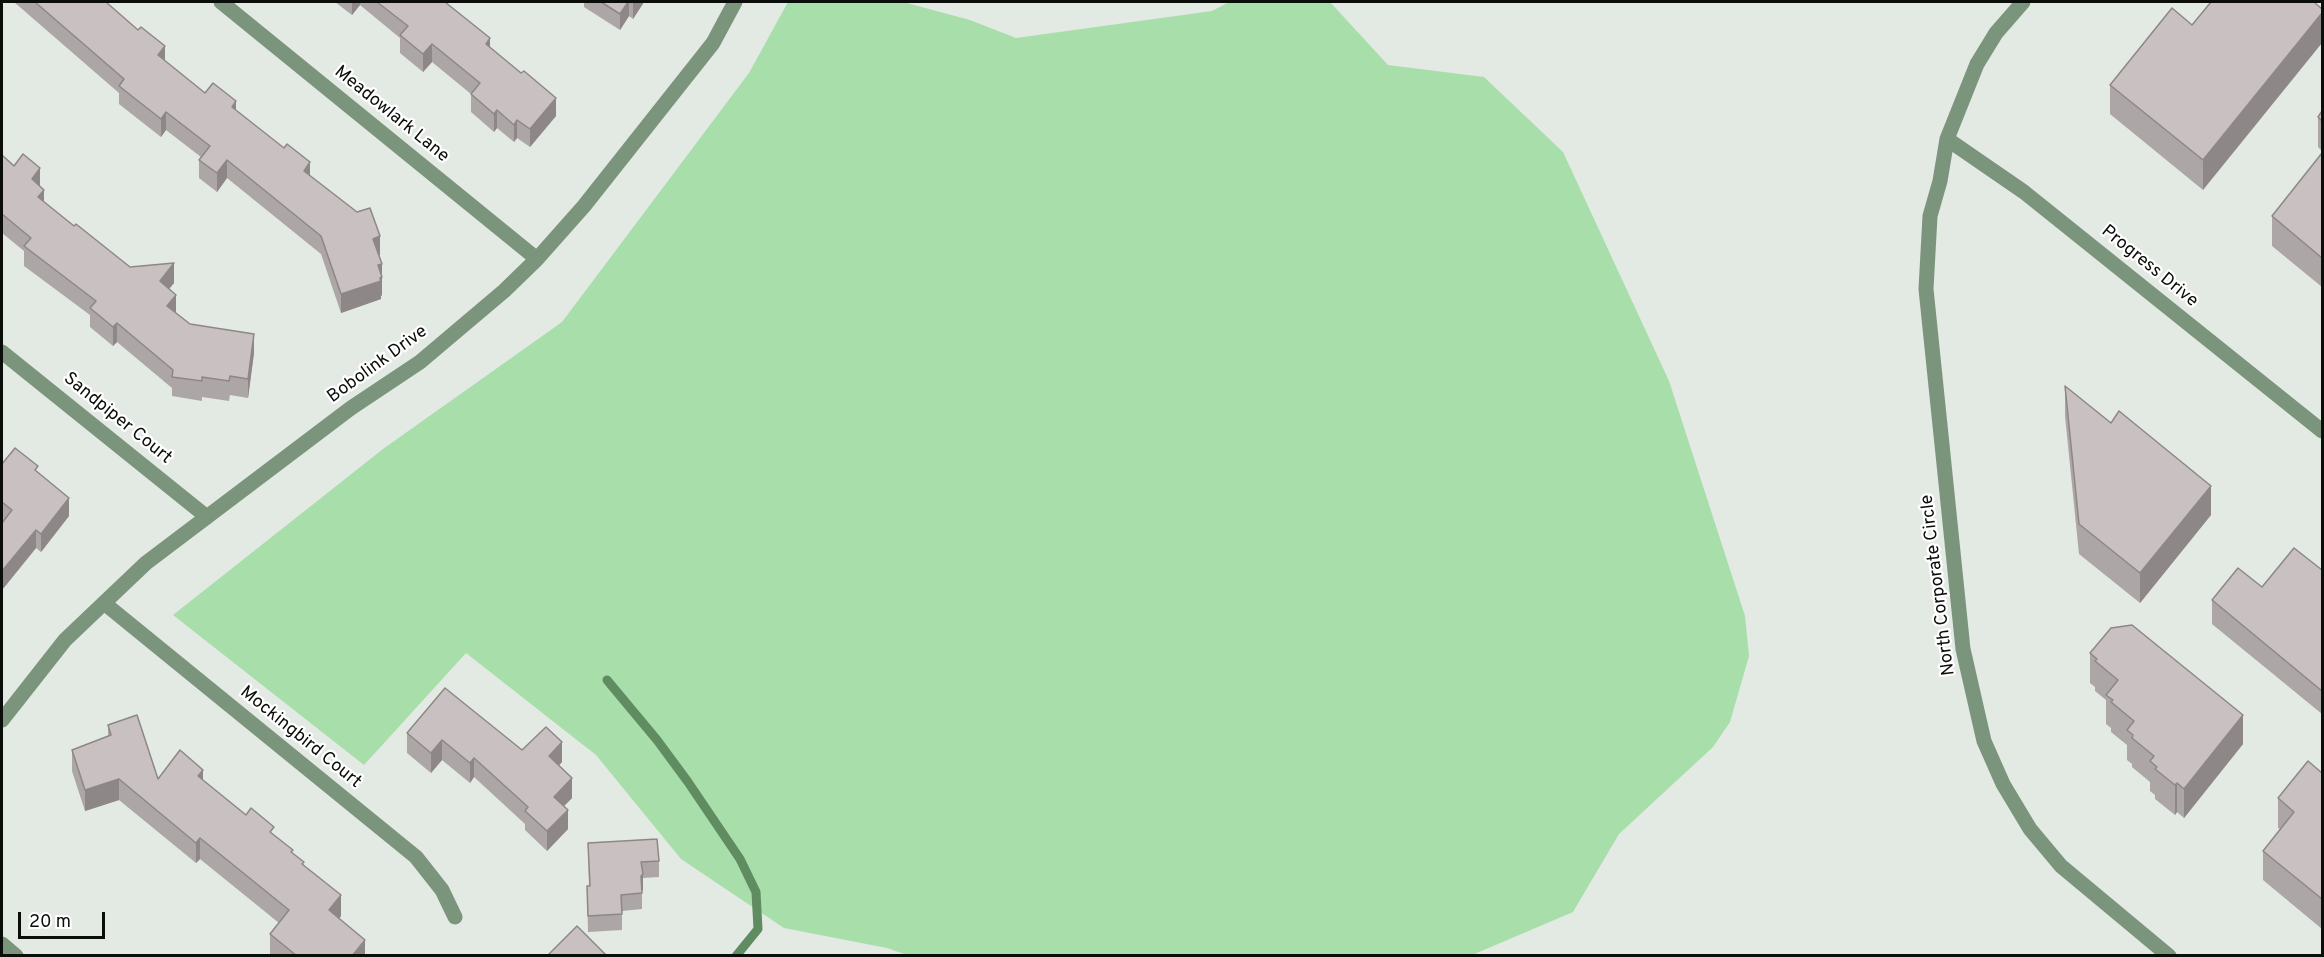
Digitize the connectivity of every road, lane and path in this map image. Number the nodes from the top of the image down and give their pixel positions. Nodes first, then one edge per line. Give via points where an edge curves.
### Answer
1 (221, 2) edge
2 (735, 2) edge
3 (2023, 2) edge
4 (1947, 139) junction
5 (537, 259) junction
6 (2, 352) edge
7 (2322, 432) edge
8 (207, 517) junction
9 (104, 603) junction
10 (2, 720) edge
11 (455, 917) dead end
12 (2, 944) edge
13 (16, 956) edge
14 (2169, 956) edge

1 - 5 street, Meadowlark Lane
2 - 5 street, Bobolink Drive via 713,43
3 - 4 street, North Corporate Circle via 1996,33 1977,64
4 - 7 street, Progress Drive via 2024,192
4 - 14 street, North Corporate Circle via 1930,216 1926,289 1963,649 1984,741 2002,784 2030,830 2061,866
5 - 8 street, Bobolink Drive via 420,362 351,408
6 - 8 street, Sandpiper Court
8 - 9 street, Bobolink Drive via 146,563
9 - 10 street, Bobolink Drive via 65,640
9 - 11 street, Mockingbird Court via 416,858 442,890
12 - 13 street

